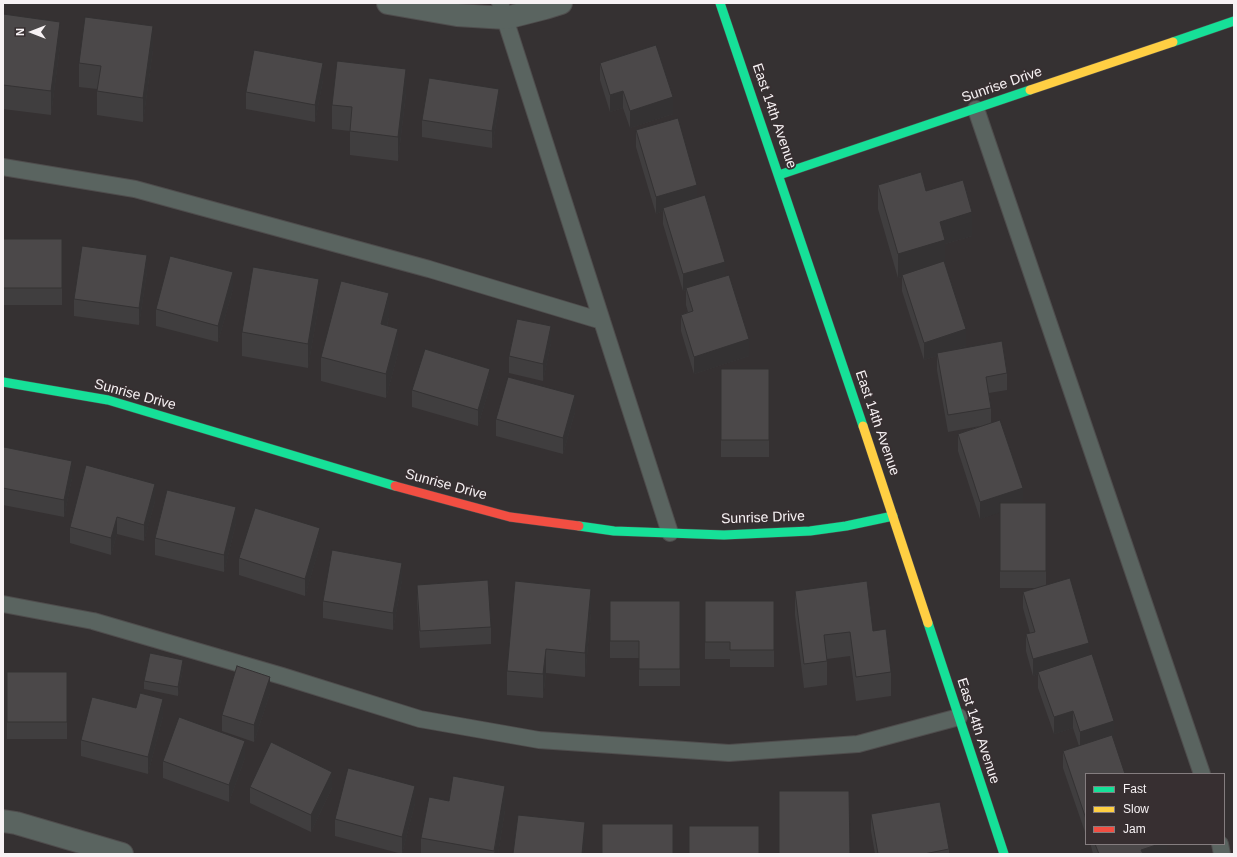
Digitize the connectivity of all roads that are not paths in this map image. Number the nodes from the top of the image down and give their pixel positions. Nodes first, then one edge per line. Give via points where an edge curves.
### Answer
1 (388, 3) edge
2 (561, 3) edge
3 (720, 3) edge
4 (503, 10) edge
5 (1234, 21) edge
6 (976, 109) junction
7 (3, 167) edge
8 (779, 175) junction
9 (602, 321) junction
10 (3, 382) edge
11 (893, 516) junction
12 (670, 533) junction
13 (3, 604) edge
14 (959, 717) junction
15 (1202, 773) edge
16 (3, 821) edge
17 (122, 854) edge
18 (1004, 854) edge

1 - 4 street via 457,14
2 - 4 street via 545,8
3 - 8 street, East 14th Avenue
4 - 9 lane
5 - 6 street, Sunrise Drive
6 - 8 street, Sunrise Drive
6 - 15 lane
7 - 9 lane via 135,189 429,269
8 - 11 street, East 14th Avenue
9 - 12 lane
10 - 12 street, Sunrise Drive via 108,400 395,486 510,517 614,531
11 - 12 street, Sunrise Drive via 810,531 724,535
11 - 14 street, East 14th Avenue
13 - 14 lane via 93,620 420,719 539,740 729,752 858,744
14 - 18 street, East 14th Avenue
16 - 17 street

